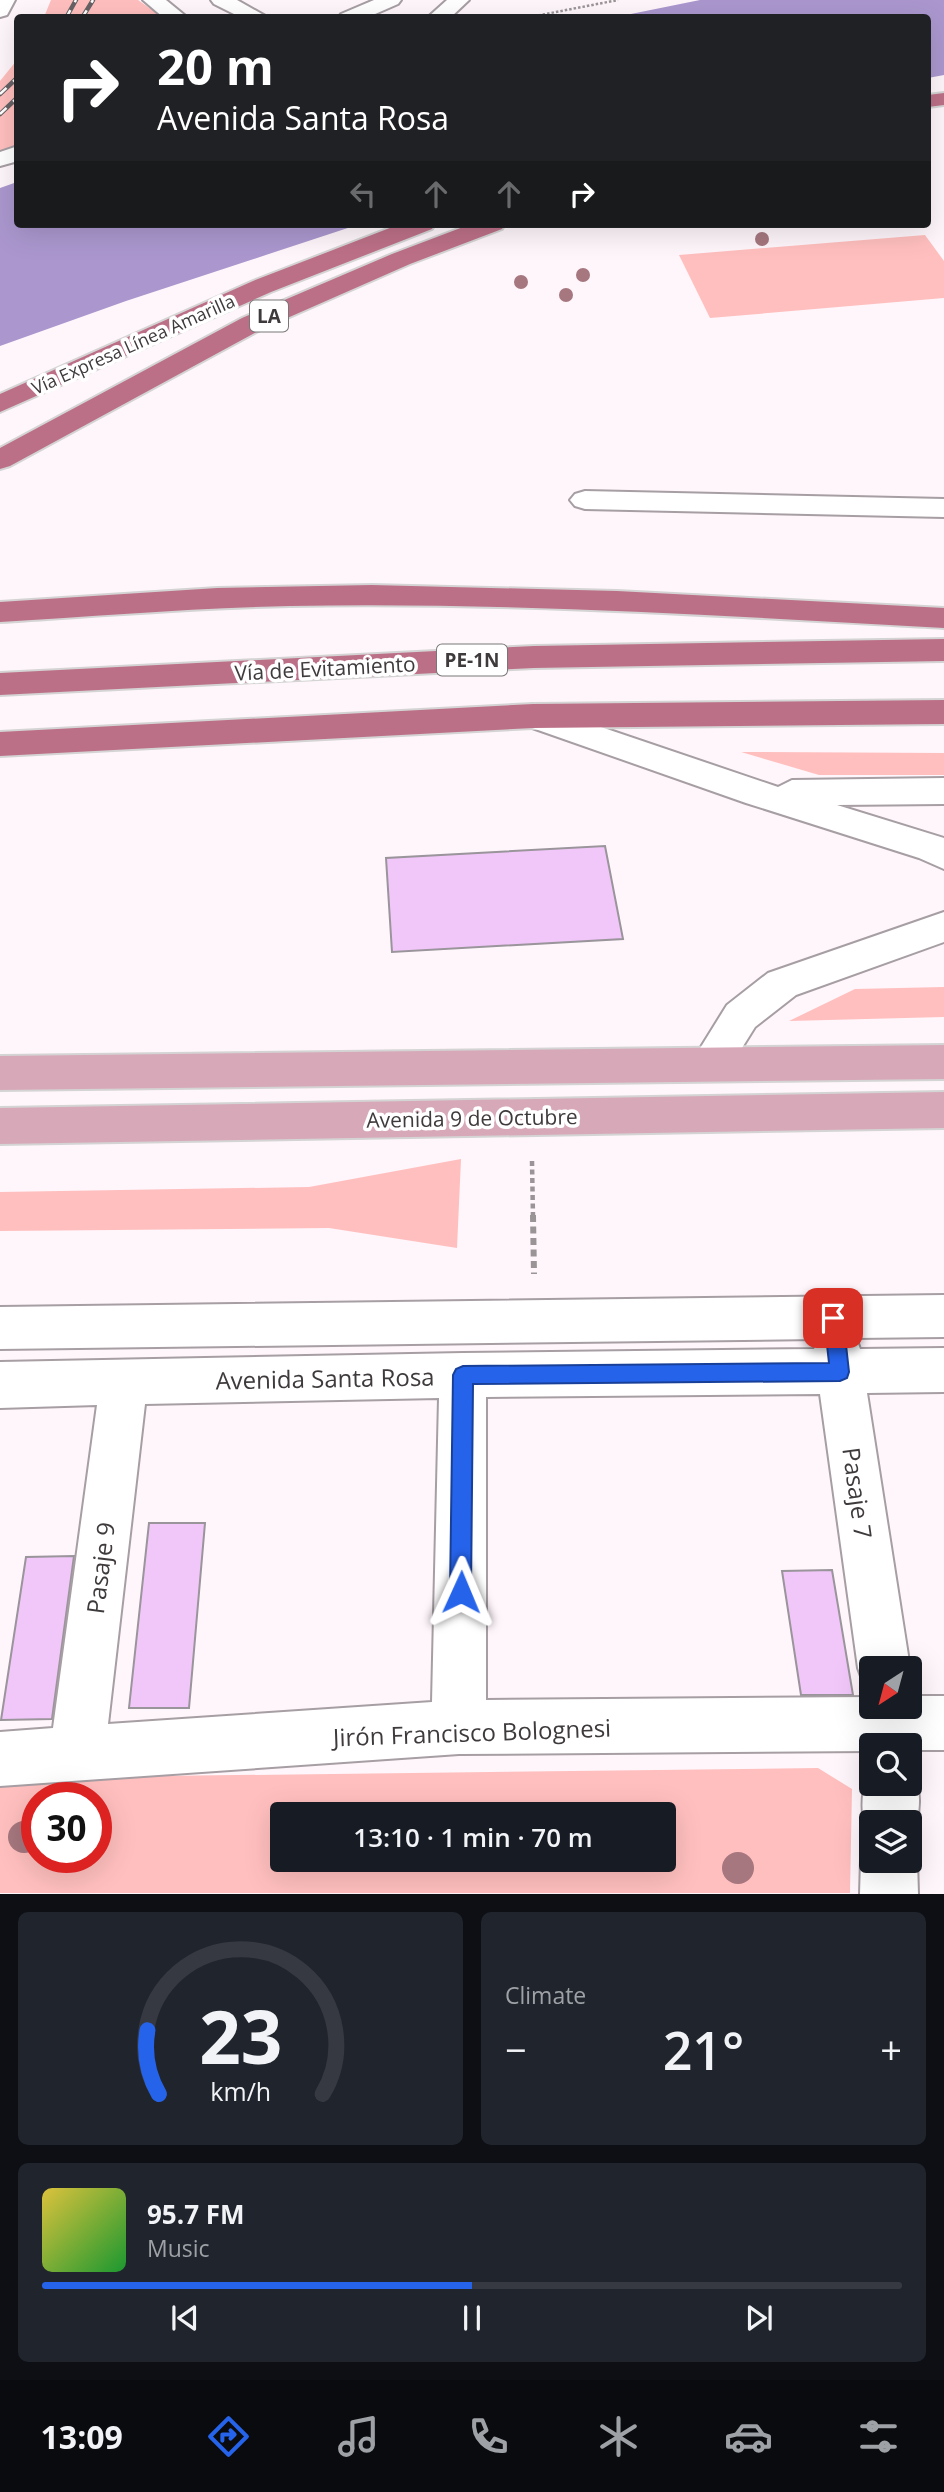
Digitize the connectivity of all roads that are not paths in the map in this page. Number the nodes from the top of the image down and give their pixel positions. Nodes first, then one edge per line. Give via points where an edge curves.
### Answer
1 (5, 0) edge
2 (153, 0) edge
3 (221, 0) edge
4 (391, 0) edge
5 (459, 0) edge
6 (0, 11) edge
7 (172, 14) edge
8 (251, 14) edge
9 (358, 14) edge
10 (442, 14) edge
11 (411, 228) edge
12 (483, 228) edge
13 (0, 404) edge
14 (0, 460) edge
15 (584, 500) dead end
16 (944, 508) edge
17 (0, 612) edge
18 (944, 618) edge
19 (944, 650) edge
20 (0, 684) edge
21 (944, 712) edge
22 (533, 716) junction
23 (0, 744) edge
24 (944, 791) edge
25 (758, 794) junction
26 (940, 850) edge
27 (944, 927) edge
28 (944, 1062) edge
29 (711, 1063) junction
30 (0, 1073) edge
31 (944, 1110) edge
32 (0, 1126) edge
33 (944, 1316) edge
34 (833, 1318) junction
35 (0, 1328) edge
36 (944, 1370) edge
37 (840, 1372) junction
38 (463, 1375) junction
39 (124, 1382) junction
40 (0, 1385) edge
41 (882, 1656) edge
42 (944, 1723) edge
43 (891, 1725) edge
44 (459, 1727) junction
45 (77, 1754) junction
46 (0, 1759) edge
47 (889, 1873) edge
48 (889, 1894) edge

1 - 6 street
2 - 7 street
3 - 8 street
4 - 9 street
5 - 10 street
11 - 13 highway, Vía Expresa Línea Amarilla / LA via 216,306
12 - 14 highway, Vía Expresa Línea Amarilla / LA via 251,324
15 - 16 street
17 - 18 highway via 288,596 579,597
19 - 20 highway, Vía de Evitamiento / PE-1N via 534,657
21 - 22 highway
22 - 23 highway
22 - 25 street
24 - 25 street
25 - 26 street
27 - 29 street via 782,984 741,1016
28 - 29 main road
29 - 30 main road
31 - 32 main road, Avenida 9 de Octubre
33 - 34 street
34 - 35 street
34 - 37 street, Pasaje 7
36 - 37 street, Avenida Santa Rosa
37 - 38 street, Avenida Santa Rosa
37 - 41 street, Pasaje 7
38 - 39 street, Avenida Santa Rosa
38 - 44 street
39 - 40 street, Avenida Santa Rosa
39 - 45 street, Pasaje 9
42 - 43 street, Jirón Francisco Bolognesi
43 - 44 street, Jirón Francisco Bolognesi
44 - 45 street, Jirón Francisco Bolognesi
45 - 46 street, Jirón Francisco Bolognesi
47 - 48 street

